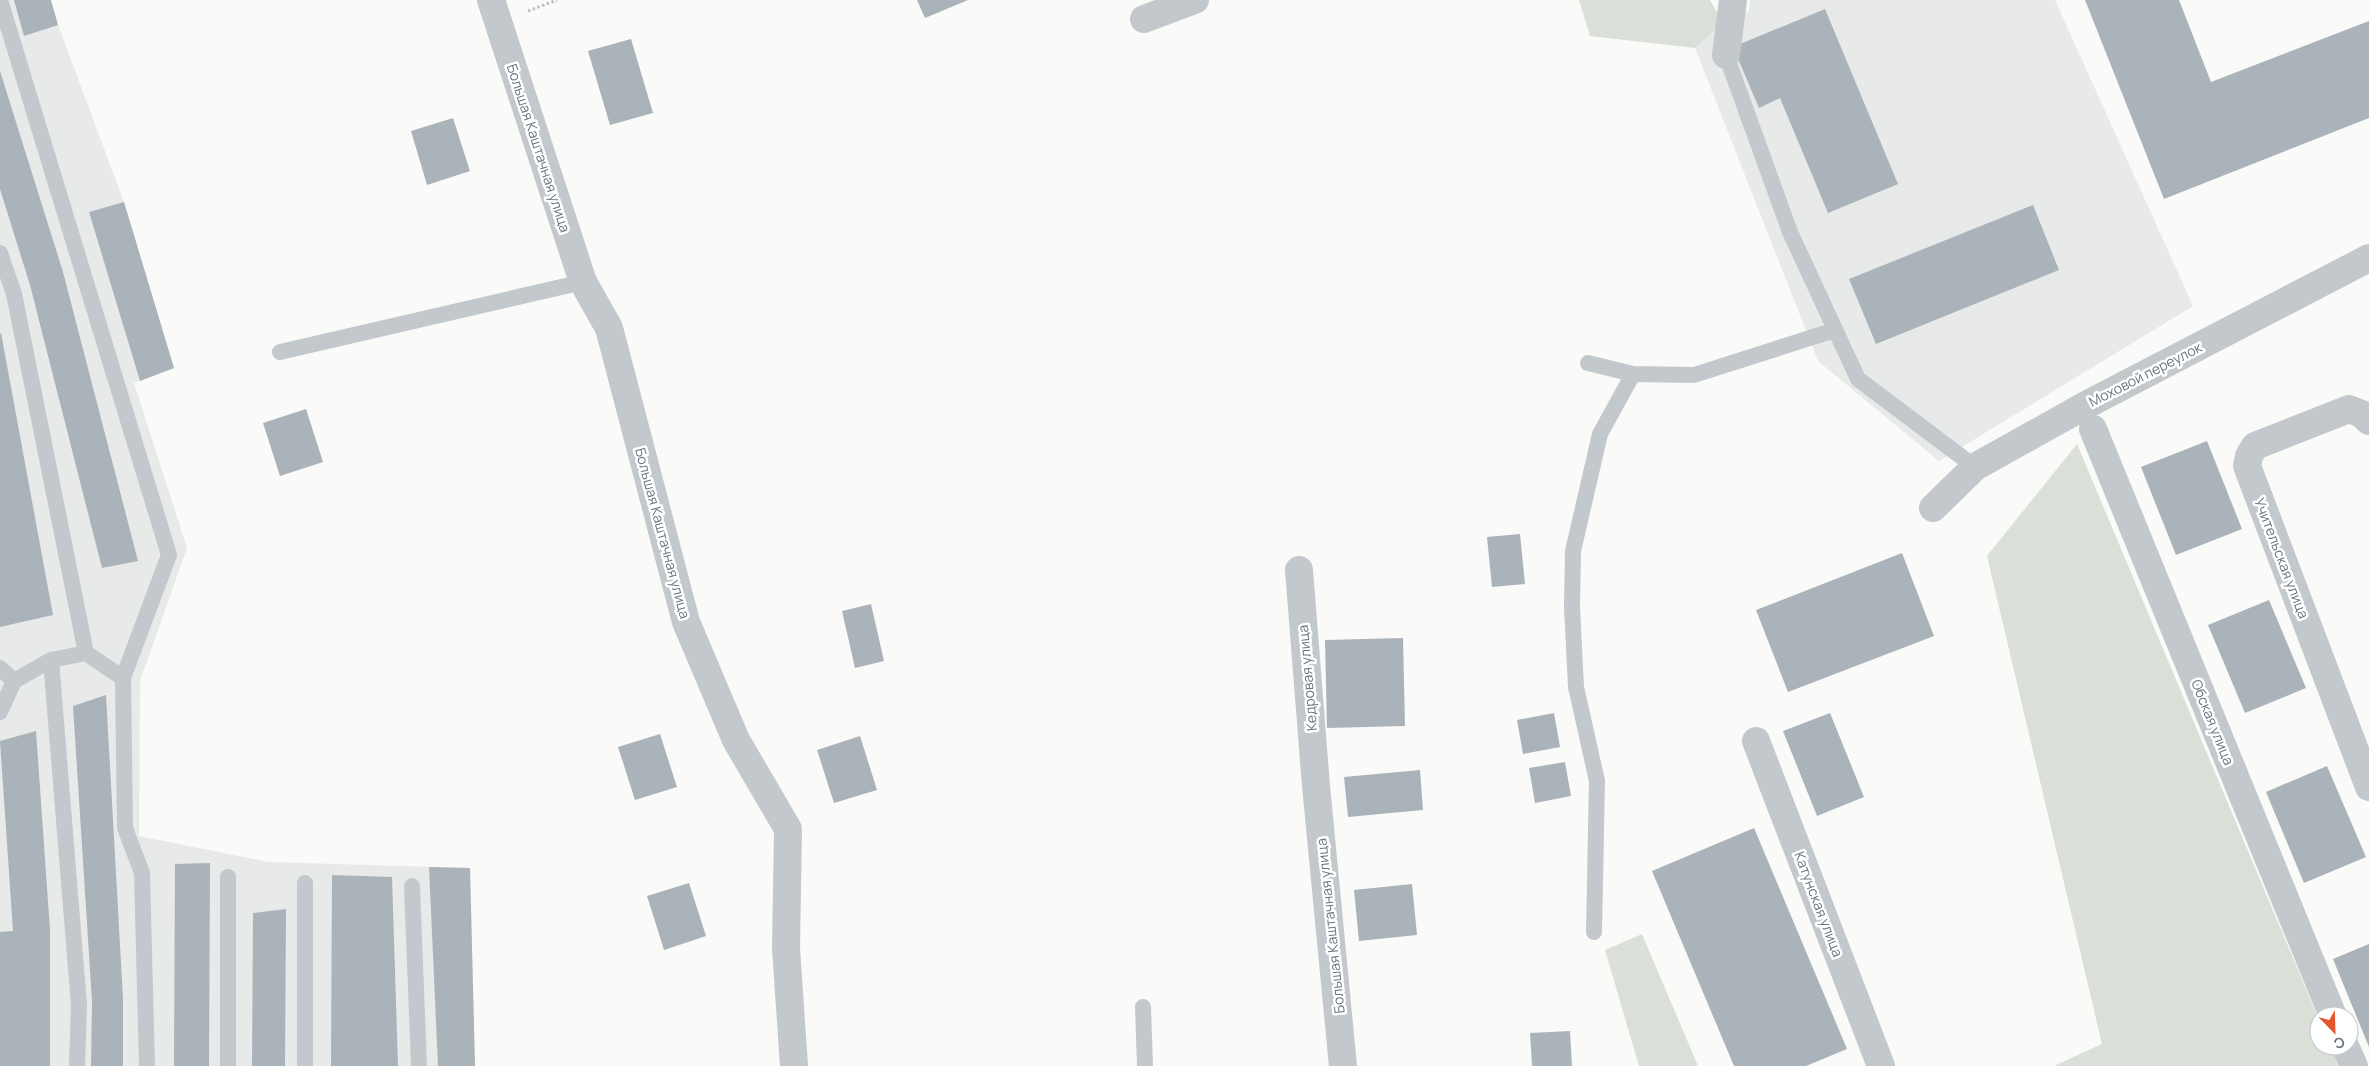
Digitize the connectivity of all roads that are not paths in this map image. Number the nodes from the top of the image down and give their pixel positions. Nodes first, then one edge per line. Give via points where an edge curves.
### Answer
1 (0, 0) edge
2 (491, 0) edge
3 (1194, 0) edge
4 (1733, 0) edge
5 (1144, 19) dead end
6 (1726, 55) joint
7 (0, 253) edge
8 (2369, 258) edge
9 (583, 282) junction
10 (1835, 330) junction
11 (280, 352) dead end
12 (1588, 363) dead end
13 (1633, 374) junction
14 (2369, 421) edge
15 (2093, 429) dead end
16 (1975, 467) junction
17 (1933, 508) dead end
18 (1298, 570) dead end
19 (86, 653) junction
20 (51, 660) junction
21 (0, 668) edge
22 (123, 678) junction
23 (14, 681) junction
24 (0, 712) edge
25 (1756, 742) dead end
26 (1316, 786) joint
27 (2369, 787) edge
28 (228, 877) dead end
29 (306, 884) dead end
30 (412, 886) dead end
31 (1594, 932) dead end
32 (2329, 1006) edge
33 (1142, 1007) dead end
34 (77, 1066) edge
35 (147, 1066) edge
36 (228, 1066) edge
37 (305, 1066) edge
38 (419, 1066) edge
39 (794, 1066) edge
40 (1145, 1066) edge
41 (1343, 1066) edge
42 (1881, 1066) edge

1 - 22 lane via 169,555
2 - 9 street, Большая Каштачная улица
3 - 5 street
4 - 6 street
6 - 10 lane via 1790,232
7 - 19 lane via 14,294
8 - 16 street, Моховой переулок via 2086,405
9 - 11 lane
9 - 39 street, Большая Каштачная улица via 609,328 686,622 736,740 788,829 786,948
10 - 13 lane via 1694,375
10 - 16 lane via 1858,379
12 - 13 lane
13 - 31 lane via 1600,434 1573,551 1576,687 1596,780
14 - 27 street, Учительская улица via 2349,408 2255,446 2246,466
15 - 32 street, Обская улица
16 - 17 street, Моховой переулок
18 - 26 street, Кедровая улица
19 - 20 lane
19 - 22 lane
20 - 23 lane
20 - 34 lane via 79,1005
21 - 23 lane
22 - 35 lane via 125,828 142,873
23 - 24 lane
25 - 42 street, Катунская улица
26 - 41 street, Большая Каштачная улица
28 - 36 lane
29 - 37 lane
30 - 38 lane
33 - 40 lane

